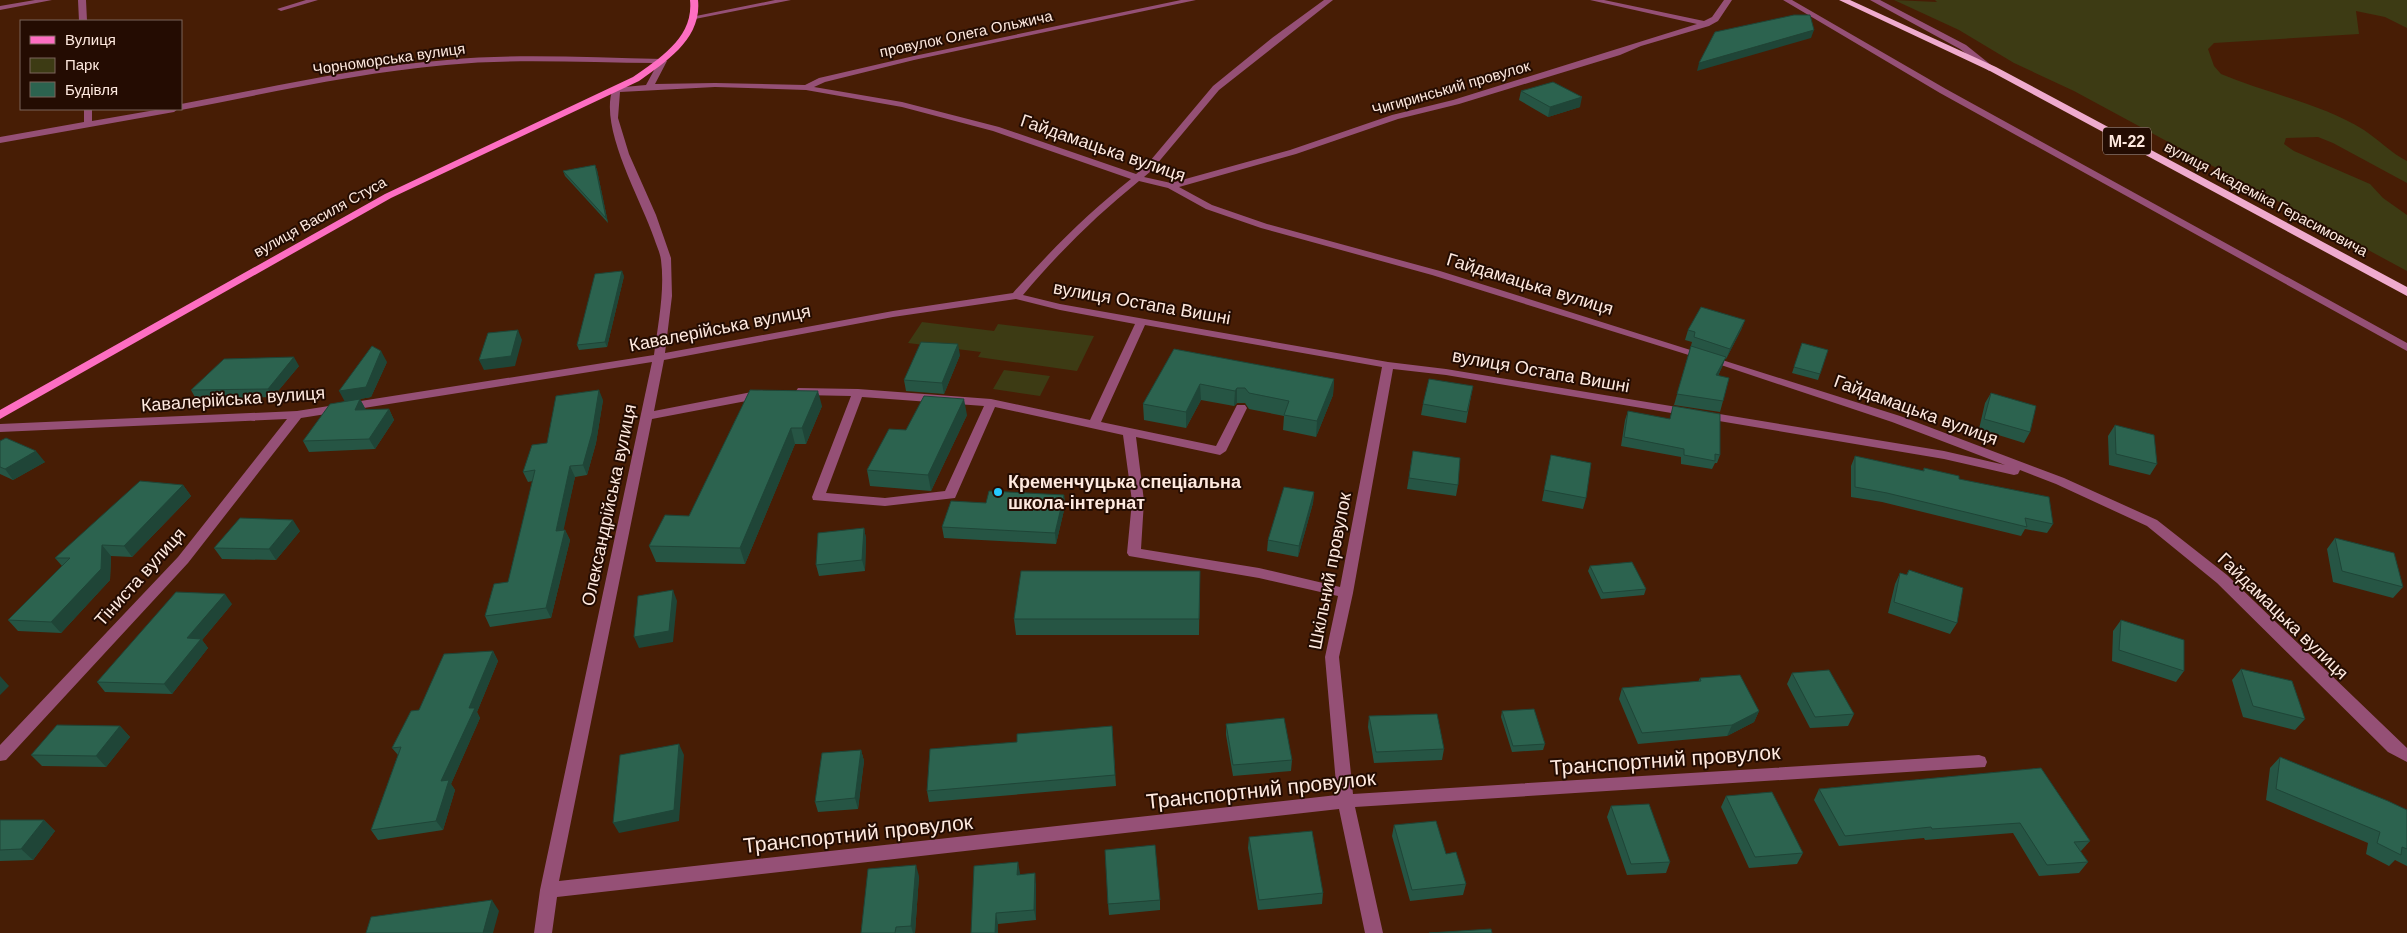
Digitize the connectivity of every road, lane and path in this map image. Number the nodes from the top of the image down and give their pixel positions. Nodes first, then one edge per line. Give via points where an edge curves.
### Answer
1 (48, 0) edge
2 (82, 0) edge
3 (314, 0) edge
4 (694, 0) edge
5 (787, 0) edge
6 (1192, 0) edge
7 (1329, 0) edge
8 (1594, 0) edge
9 (1728, 0) edge
10 (1787, 0) edge
11 (1843, 0) edge
12 (1874, 0) edge
13 (0, 8) edge
14 (281, 9) dead end
15 (696, 17) junction
16 (83, 20) edge
17 (1706, 24) junction
18 (663, 61) junction
19 (1993, 69) junction
20 (649, 87) junction
21 (806, 88) junction
22 (616, 90) junction
23 (182, 108) edge
24 (88, 110) edge
25 (168, 110) edge
26 (88, 124) junction
27 (0, 140) edge
28 (1138, 178) junction
29 (1171, 186) junction
30 (2407, 292) edge
31 (1016, 296) junction
32 (1142, 322) junction
33 (2407, 348) edge
34 (659, 357) junction
35 (1388, 365) junction
36 (790, 390) edge
37 (771, 392) edge
38 (858, 393) junction
39 (991, 403) junction
40 (1241, 408) edge
41 (0, 415) edge
42 (297, 415) junction
43 (647, 416) junction
44 (1094, 424) junction
45 (0, 428) edge
46 (1129, 432) junction
47 (2060, 481) junction
48 (1346, 593) junction
49 (0, 755) edge
50 (2407, 756) edge
51 (1979, 762) dead end
52 (1346, 801) junction
53 (549, 890) junction
54 (542, 933) edge
55 (1374, 933) edge

1 - 13 street
2 - 16 street
3 - 14 street
4 - 15 main road
5 - 15 street
6 - 21 street, провулок Олега Ольжича via 914,58 822,80
7 - 28 street via 1216,88
8 - 17 street
9 - 17 street, Чигиринський провулок via 1715,19
10 - 33 street via 1943,91
11 - 19 highway, вулиця Академіка Герасимовича / М-22
12 - 19 street via 1963,47
15 - 18 main road via 690,30
17 - 29 street, Чигиринський провулок via 1542,77 1395,117 1293,152
18 - 20 street
18 - 22 main road, вулиця Василя Стуса
18 - 23 street, Чорноморська вулиця via 534,58 447,62
19 - 30 highway, вулиця Академіка Герасимовича / М-22
20 - 21 street, Гайдамацька вулиця
20 - 22 street, Гайдамацька вулиця
21 - 28 street, Гайдамацька вулиця via 902,105 996,129
22 - 34 street, Олександрійська вулиця via 614,118 624,154 666,258 667,296
22 - 41 main road, вулиця Василя Стуса via 388,196
24 - 26 street
25 - 26 street
26 - 27 street
28 - 29 street, Гайдамацька вулиця
28 - 31 street via 1047,260
29 - 47 street, Гайдамацька вулиця via 1209,207 1264,226 1436,273 1737,367 1896,419
31 - 32 street, вулиця Остапа Вишні
31 - 34 street, Кавалерійська вулиця via 893,314
32 - 35 street, вулиця Остапа Вишні
32 - 44 street
34 - 42 street, Кавалерійська вулиця
34 - 43 street, Олександрійська вулиця
35 - 47 street, вулиця Остапа Вишні via 1944,455
35 - 48 street, Шкільний провулок
36 - 38 street
37 - 43 street
38 - 39 street
38 - 39 street via 818,497 885,502 950,495
39 - 44 street
40 - 46 street via 1220,451
42 - 45 street, Кавалерійська вулиця
42 - 49 street, Тіниста вулиця via 184,560
43 - 53 street, Олександрійська вулиця
44 - 46 street
46 - 48 street via 1138,501 1134,553 1259,574
47 - 50 street, Гайдамацька вулиця via 2152,523 2222,579
48 - 52 street, Шкільний провулок via 1332,658
51 - 52 street, Транспортний провулок
52 - 53 street, Транспортний провулок
52 - 55 street, Шкільний провулок
53 - 54 street, Олександрійська вулиця

